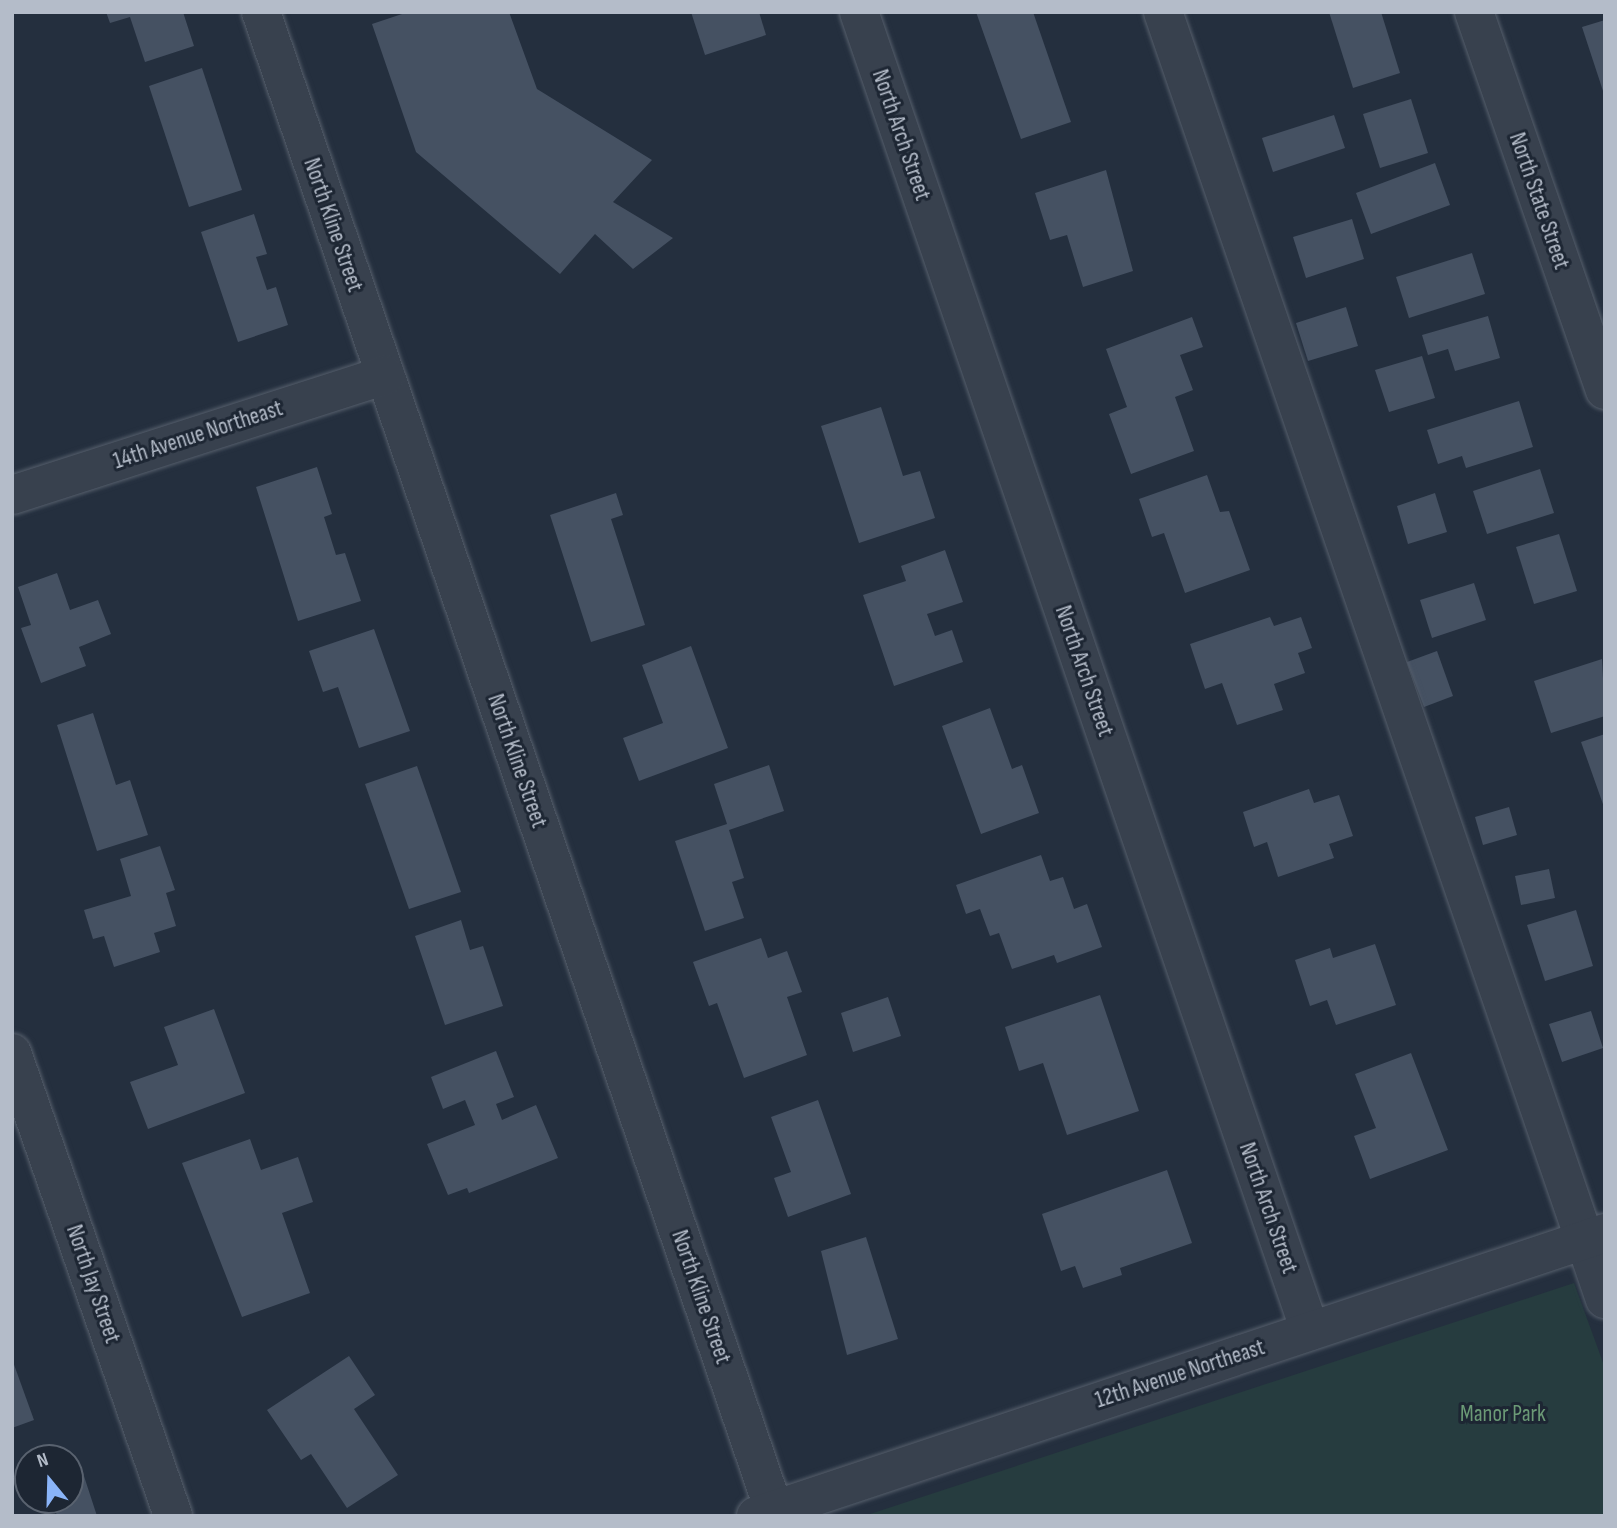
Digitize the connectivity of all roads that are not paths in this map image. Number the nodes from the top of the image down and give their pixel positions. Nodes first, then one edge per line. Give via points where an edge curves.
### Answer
1 (261, 12) edge
2 (859, 12) edge
3 (1163, 12) edge
4 (1475, 12) edge
5 (384, 376) junction
6 (1605, 390) edge
7 (12, 495) edge
8 (12, 1053) edge
9 (23, 1117) edge
10 (1595, 1237) edge
11 (1605, 1299) edge
12 (1310, 1331) junction
13 (765, 1513) edge
14 (173, 1516) edge

1 - 5 street, North Kline Street
2 - 12 street, North Arch Street
3 - 10 street
4 - 6 street, North State Street
5 - 7 street, 14th Avenue Northeast
5 - 13 street, North Kline Street
8 - 9 street, North Jay Street
9 - 14 street, North Jay Street
10 - 11 street
10 - 12 street, 12th Avenue Northeast
12 - 13 street, 12th Avenue Northeast

